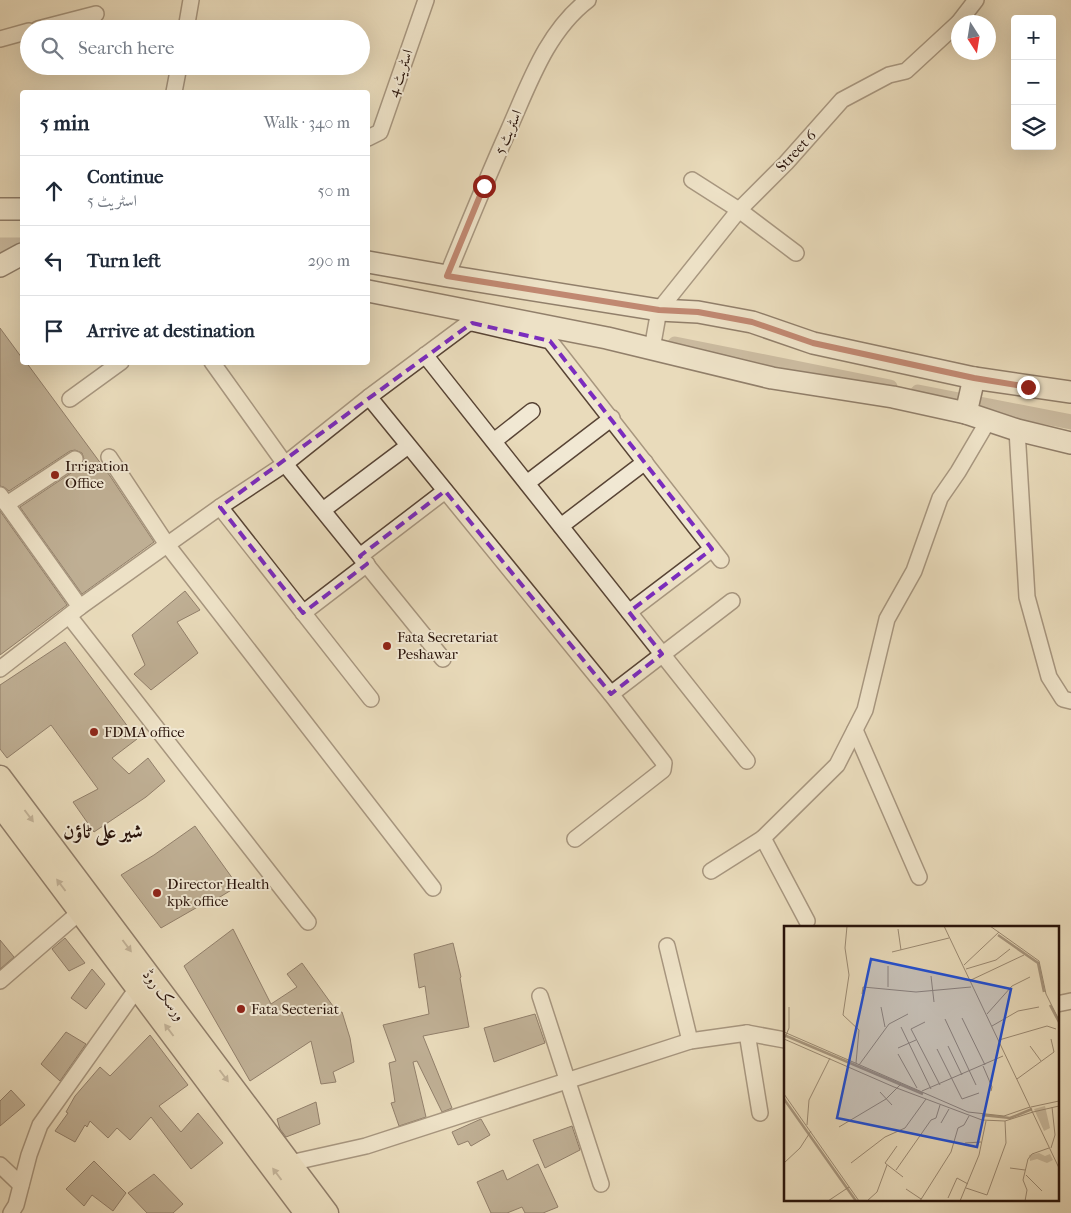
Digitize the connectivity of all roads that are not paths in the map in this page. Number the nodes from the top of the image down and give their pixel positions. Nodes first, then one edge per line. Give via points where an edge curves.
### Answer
1 (191, 0) edge
2 (426, 0) edge
3 (588, 0) edge
4 (976, 0) edge
5 (96, 14) dead end
6 (965, 15) edge
7 (73, 20) edge
8 (188, 20) edge
9 (951, 30) edge
10 (20, 33) edge
11 (0, 39) edge
12 (177, 75) edge
13 (174, 90) edge
14 (370, 137) edge
15 (692, 180) dead end
16 (0, 208) edge
17 (20, 209) edge
18 (739, 210) junction
19 (796, 254) dead end
20 (20, 255) edge
21 (370, 262) edge
22 (0, 266) edge
23 (447, 276) junction
24 (370, 291) edge
25 (659, 311) junction
26 (652, 348) junction
27 (425, 355) junction
28 (118, 365) edge
29 (214, 365) edge
30 (974, 378) junction
31 (1071, 392) edge
32 (369, 397) junction
33 (70, 399) dead end
34 (532, 411) dead end
35 (966, 413) junction
36 (612, 418) junction
37 (988, 421) junction
38 (1017, 430) junction
39 (494, 441) junction
40 (1071, 443) edge
41 (408, 446) junction
42 (109, 456) dead end
43 (75, 459) dead end
44 (644, 462) junction
45 (285, 464) junction
46 (527, 483) junction
47 (445, 491) junction
48 (3, 499) edge
49 (220, 507) junction
50 (323, 510) junction
51 (561, 526) junction
52 (168, 546) junction
53 (364, 560) junction
54 (732, 601) dead end
55 (74, 612) junction
56 (629, 612) junction
57 (303, 613) junction
58 (662, 654) junction
59 (443, 659) dead end
60 (0, 669) edge
61 (611, 694) junction
62 (371, 699) dead end
63 (1071, 701) edge
64 (855, 730) junction
65 (747, 761) dead end
66 (0, 777) edge
67 (3, 815) edge
68 (763, 838) junction
69 (575, 839) dead end
70 (711, 871) dead end
71 (918, 878) dead end
72 (433, 888) dead end
73 (80, 911) junction
74 (807, 921) dead end
75 (308, 922) dead end
76 (667, 946) dead end
77 (0, 981) edge
78 (138, 987) junction
79 (540, 996) dead end
80 (1071, 1001) edge
81 (1058, 1004) edge
82 (747, 1033) junction
83 (784, 1040) edge
84 (690, 1041) junction
85 (567, 1080) junction
86 (760, 1113) dead end
87 (290, 1164) junction
88 (0, 1165) edge
89 (21, 1184) junction
90 (601, 1184) dead end
91 (11, 1213) edge
92 (306, 1213) edge
93 (327, 1213) edge

1 - 8 street
2 - 14 street, اسٹریٹ 4 via 380,132
3 - 23 street, اسٹریٹ 5 via 557,33 536,67
4 - 6 street, Street 6
5 - 7 street
9 - 18 street, Street 6 via 906,71 842,100
10 - 11 street
12 - 13 street
15 - 18 street
16 - 17 street
18 - 19 street
18 - 25 street, Street 6
20 - 22 street
21 - 23 street
23 - 25 street
24 - 26 street
25 - 26 street
25 - 30 street via 698,312 752,322 813,343
26 - 35 street via 772,378 893,397
27 - 32 street
27 - 36 street via 472,323 550,341
27 - 39 street
28 - 33 street
29 - 45 street
30 - 31 street
30 - 35 street
32 - 41 street
32 - 45 street
34 - 39 street
35 - 37 street
36 - 44 street
36 - 46 street
37 - 38 street
37 - 64 street via 940,498 914,571 887,619 865,710
38 - 40 street
38 - 63 street via 1027,597 1049,677 1062,699
39 - 46 street
41 - 47 street
41 - 50 street
42 - 52 street
43 - 48 street
44 - 51 street
44 - 56 street via 716,554
45 - 49 street
45 - 50 street
46 - 51 street
47 - 53 street
47 - 61 street
48 - 55 street
49 - 52 street
49 - 57 street
50 - 53 street
51 - 56 street
52 - 55 street
52 - 72 street
53 - 57 street
53 - 59 street
54 - 58 street
55 - 60 street
55 - 75 street
56 - 58 street
57 - 62 street
58 - 61 street
58 - 65 street
61 - 69 street via 664,767
64 - 68 street via 837,764
64 - 71 street
66 -> 87 main road, ورسک روڈ
73 -> 67 main road, ورسک روڈ
68 - 70 street
68 - 74 street
73 - 77 street
73 - 78 main road, ورسک روڈ
76 - 84 street
78 - 89 street via 40,1125
92 -> 78 main road, ورسک روڈ
79 - 85 street
80 - 81 street
82 - 83 street
82 - 84 street
82 - 86 street
84 - 85 street
85 - 87 street via 366,1146
85 - 90 street
87 - 93 main road, ورسک روڈ
88 - 89 street
89 - 91 street

